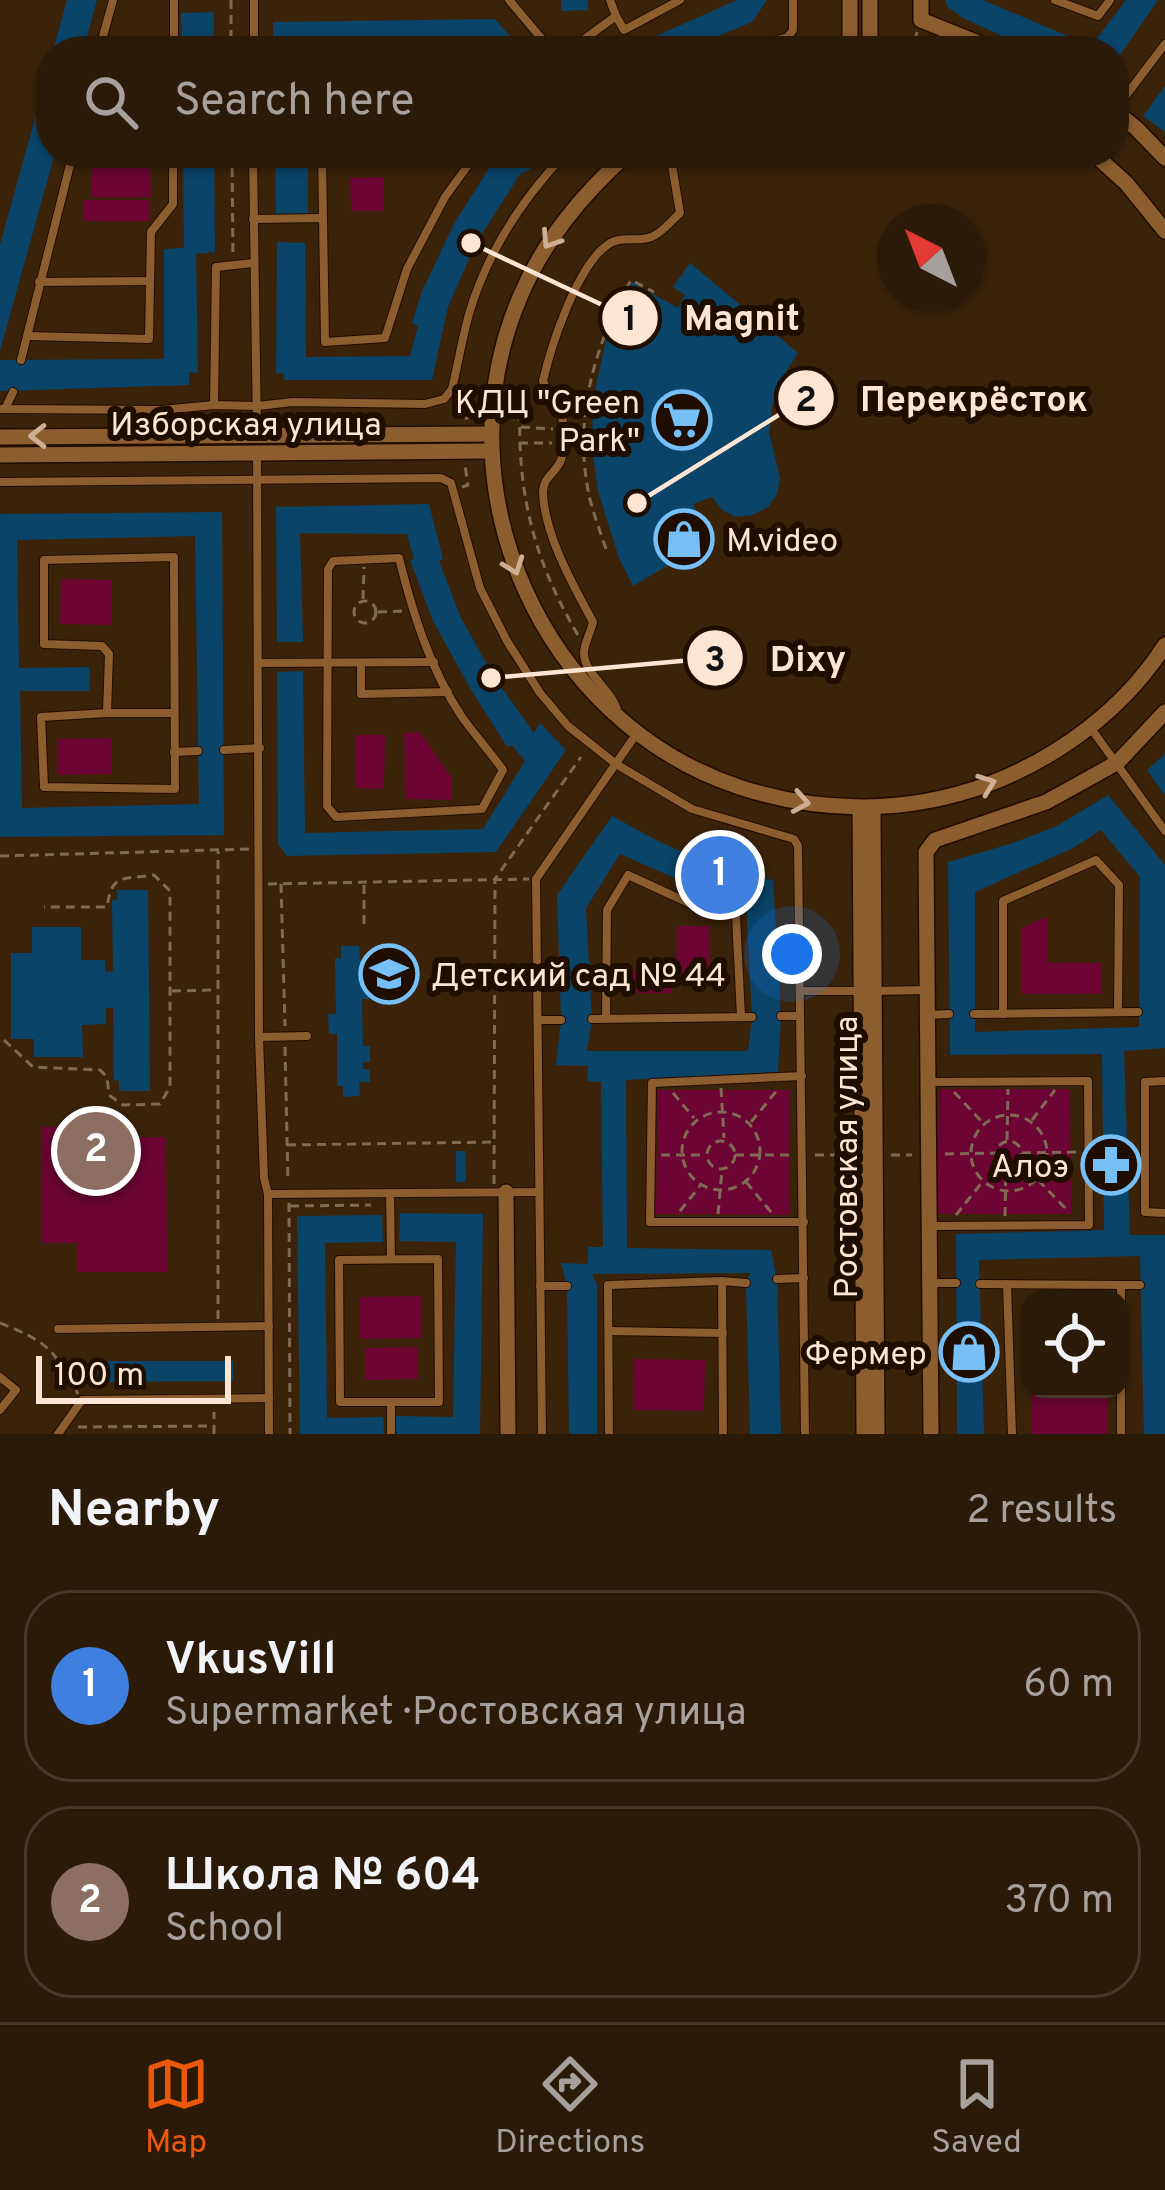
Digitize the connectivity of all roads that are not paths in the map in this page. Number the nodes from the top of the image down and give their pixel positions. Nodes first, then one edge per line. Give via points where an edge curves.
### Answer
1 (113, 0) edge
2 (174, 0) edge
3 (254, 0) edge
4 (508, 0) edge
5 (610, 0) edge
6 (680, 0) edge
7 (793, 0) edge
8 (850, 0) edge
9 (869, 0) edge
10 (921, 0) edge
11 (1055, 0) edge
12 (1110, 0) edge
13 (616, 16) junction
14 (104, 36) edge
15 (174, 36) edge
16 (254, 36) edge
17 (539, 36) edge
18 (589, 36) edge
19 (789, 36) edge
20 (850, 36) edge
21 (870, 36) edge
22 (960, 36) edge
23 (1165, 44) edge
24 (1129, 91) edge
25 (1129, 122) edge
26 (1165, 158) edge
27 (69, 168) edge
28 (173, 168) edge
29 (253, 168) edge
30 (322, 168) edge
31 (467, 168) edge
32 (553, 168) edge
33 (612, 168) edge
34 (672, 168) edge
35 (1109, 168) edge
36 (323, 218) junction
37 (253, 219) junction
38 (1165, 231) edge
39 (253, 263) junction
40 (150, 281) junction
41 (39, 282) junction
42 (28, 336) junction
43 (21, 360) dead end
44 (13, 392) dead end
45 (214, 405) junction
46 (258, 406) junction
47 (3, 410) edge
48 (0, 436) edge
49 (491, 442) junction
50 (257, 444) junction
51 (0, 454) edge
52 (257, 479) junction
53 (0, 482) edge
54 (1165, 645) edge
55 (434, 662) junction
56 (259, 663) junction
57 (361, 663) junction
58 (328, 664) junction
59 (448, 692) junction
60 (1165, 712) edge
61 (107, 713) junction
62 (174, 713) junction
63 (618, 717) junction
64 (1090, 727) junction
65 (637, 733) junction
66 (260, 748) junction
67 (224, 749) dead end
68 (198, 751) dead end
69 (174, 752) junction
70 (1118, 762) junction
71 (616, 764) junction
72 (866, 808) junction
73 (1165, 830) edge
74 (927, 990) junction
75 (868, 991) junction
76 (800, 992) junction
77 (1118, 1012) junction
78 (1138, 1012) dead end
79 (1003, 1013) junction
80 (949, 1014) dead end
81 (974, 1014) dead end
82 (927, 1015) junction
83 (781, 1016) dead end
84 (800, 1016) junction
85 (592, 1019) dead end
86 (606, 1019) junction
87 (538, 1020) junction
88 (561, 1020) dead end
89 (307, 1036) dead end
90 (259, 1037) junction
91 (802, 1076) junction
92 (1165, 1081) edge
93 (936, 1082) junction
94 (500, 1192) junction
95 (539, 1192) junction
96 (268, 1193) junction
97 (390, 1193) junction
98 (1165, 1213) edge
99 (804, 1222) junction
100 (929, 1226) junction
101 (391, 1259) junction
102 (804, 1277) junction
103 (776, 1279) dead end
104 (722, 1280) junction
105 (746, 1283) dead end
106 (930, 1283) junction
107 (956, 1283) dead end
108 (980, 1284) dead end
109 (1007, 1284) junction
110 (597, 1285) dead end
111 (608, 1285) junction
112 (1121, 1285) junction
113 (1140, 1285) dead end
114 (540, 1286) junction
115 (567, 1286) dead end
116 (269, 1326) junction
117 (58, 1329) dead end
118 (609, 1331) junction
119 (723, 1333) junction
120 (0, 1377) edge
121 (269, 1397) junction
122 (391, 1402) junction
123 (0, 1410) edge
124 (61, 1430) edge
125 (269, 1434) edge
126 (391, 1434) edge
127 (508, 1434) edge
128 (542, 1434) edge
129 (609, 1434) edge
130 (723, 1434) edge
131 (805, 1434) edge
132 (864, 1434) edge
133 (877, 1434) edge
134 (931, 1434) edge
135 (1012, 1434) edge
136 (1121, 1434) edge

1 - 14 lane
2 - 15 lane
3 - 16 lane
4 - 17 lane
5 - 13 lane
6 - 13 lane via 624,30
7 - 19 lane
8 - 20 street
9 - 21 street
10 - 22 street via 920,20
11 - 12 lane via 1098,16
13 - 18 lane
23 - 24 lane
25 - 26 street
27 - 41 lane
28 - 40 lane via 172,204 151,232
29 - 37 lane
30 - 36 lane
31 - 36 lane via 407,269 386,338 325,342
32 - 46 lane via 493,255 444,399
33 -> 49 street via 564,219 529,279 504,343
34 - 63 lane via 680,213 652,237 606,245 588,267 543,382 562,415 562,460 543,484 543,498 593,622 586,664 615,698
35 - 38 street
36 - 37 lane
37 - 39 lane
39 - 45 lane via 216,267
39 - 46 lane
40 - 41 lane
40 - 42 lane via 149,339
41 - 42 lane
42 - 43 lane
44 - 47 lane
45 - 46 lane
45 - 47 lane
46 - 50 lane
50 -> 48 street, Изборская улица
49 - 50 street, Изборская улица
49 -> 63 street via 500,517 532,609 568,664
50 - 51 street, Изборская улица
50 - 52 lane
52 - 53 lane
52 - 56 lane
52 - 71 lane via 451,483 480,588 507,641 568,726
54 - 64 street
55 - 57 lane
55 - 58 lane via 399,558 333,561 328,568
55 - 59 lane
56 - 58 lane
56 - 66 lane
57 - 58 lane
57 - 59 lane via 361,694
58 - 59 lane via 327,806 336,817 482,808 503,770
60 - 70 street
61 - 62 lane
61 - 62 lane via 109,654 102,646 44,644 44,560 174,557
61 - 69 lane via 40,717 44,787 175,788
62 - 69 lane
63 - 65 street
64 - 70 lane
72 -> 64 street via 988,784
65 - 71 lane
65 -> 72 street via 766,796
66 - 67 lane
66 - 90 lane
68 - 69 lane
70 - 73 lane
70 - 74 street via 1046,802 934,840 926,852
71 - 76 lane via 692,809 794,839
71 - 87 lane via 536,879
72 - 75 street, Ростовская улица
74 - 75 lane
74 - 82 street
75 - 76 lane
75 - 132 street, Ростовская улица
75 - 133 street, Ростовская улица
76 - 84 lane
77 - 78 lane
77 - 79 lane
77 - 79 lane via 1119,885 1096,860 1003,901
79 - 81 lane
80 - 82 lane
82 - 93 street
83 - 84 lane
84 - 91 lane
85 - 86 lane
86 - 86 lane via 747,1017 736,916 628,875 607,910
87 - 88 lane
87 - 95 lane
89 - 90 lane
90 - 96 lane
91 - 99 lane
91 - 99 lane via 652,1083 650,1222
92 - 98 lane via 1144,1082 1145,1212
93 - 100 street
93 - 100 lane via 1088,1081 1089,1225
94 - 95 lane
94 - 97 lane
94 - 127 street
95 - 114 lane
96 - 97 lane
96 - 116 lane
97 - 101 lane
99 - 102 lane
100 - 106 street
101 - 122 lane via 438,1259 439,1402
101 - 122 lane via 340,1260 340,1402
102 - 103 lane
102 - 131 lane
104 - 105 lane
104 - 111 lane
104 - 119 lane
106 - 107 lane
106 - 134 street
108 - 109 lane
109 - 112 lane
109 - 135 lane
110 - 111 lane
111 - 118 lane
112 - 113 lane
112 - 136 lane
114 - 115 lane
114 - 128 lane
116 - 117 lane
116 - 121 lane
118 - 119 lane
118 - 129 lane
119 - 130 lane
120 - 123 lane via 16,1390
121 - 124 lane via 82,1400
121 - 125 lane
122 - 126 lane

